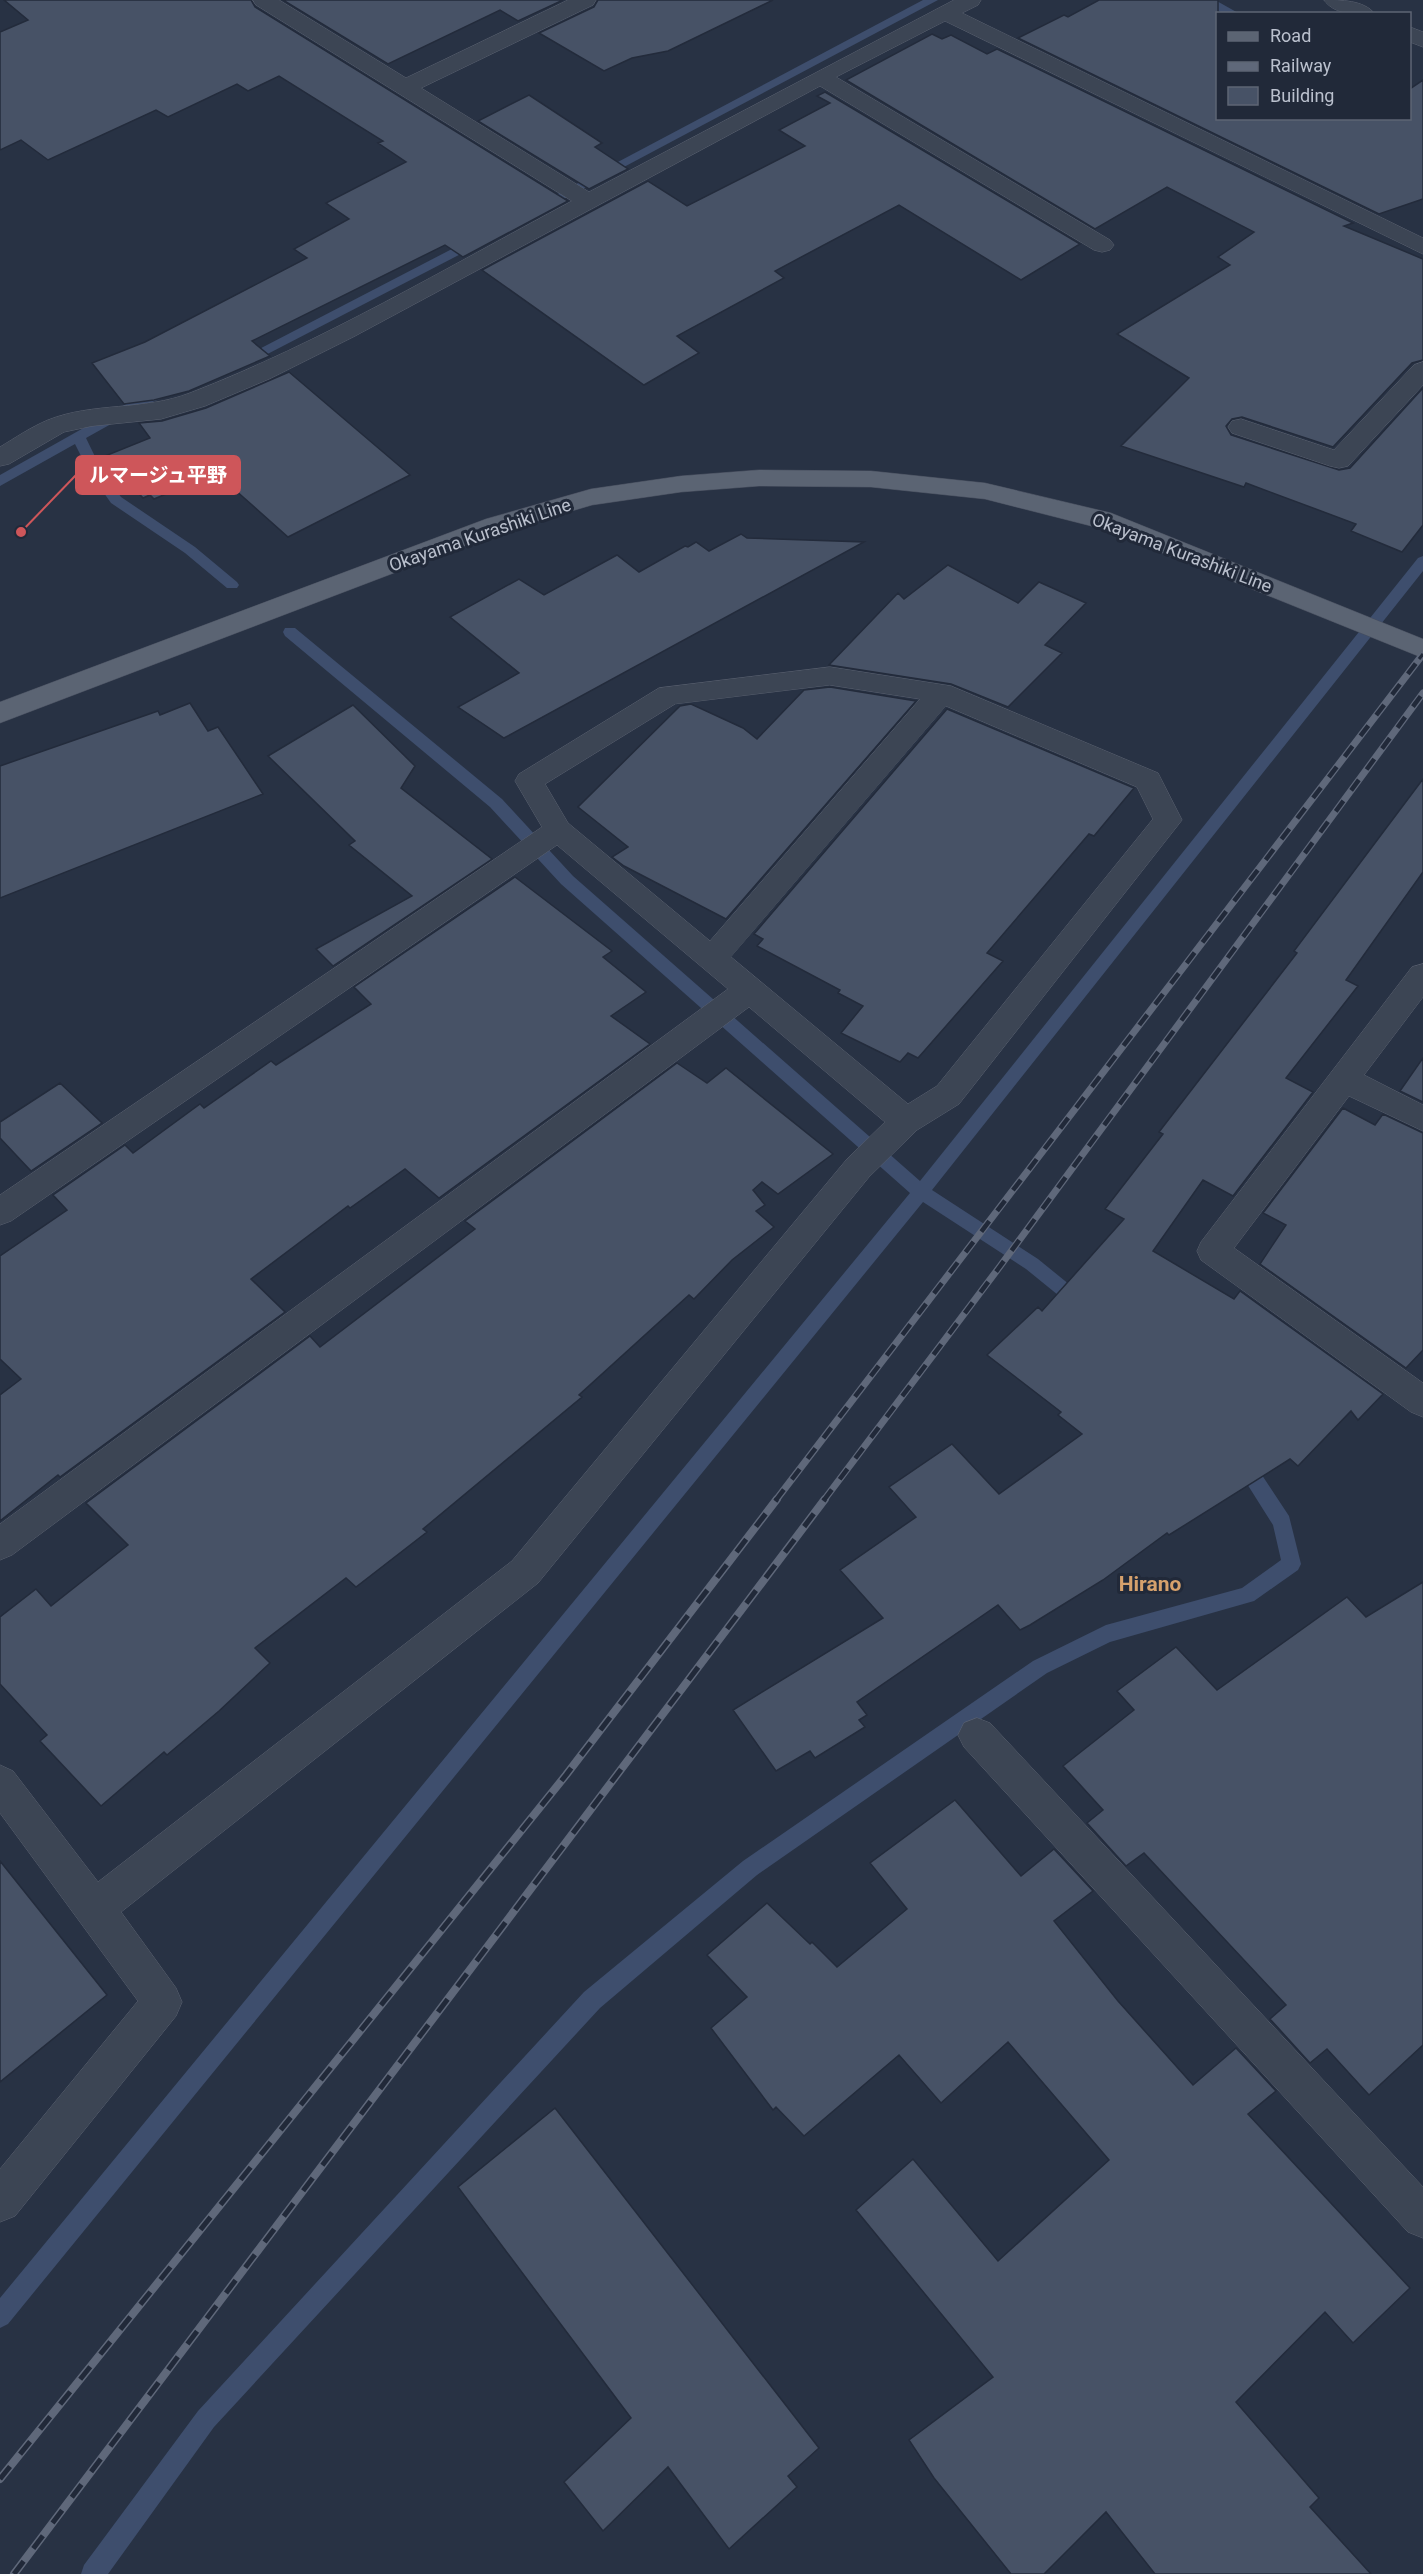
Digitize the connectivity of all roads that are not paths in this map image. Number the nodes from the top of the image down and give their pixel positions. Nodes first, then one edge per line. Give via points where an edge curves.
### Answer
1 (264, 0) edge
2 (585, 0) edge
3 (970, 0) edge
4 (1335, 0) edge
5 (1361, 12) edge
6 (945, 13) junction
7 (820, 77) junction
8 (405, 87) junction
9 (577, 194) junction
10 (1102, 245) dead end
11 (1423, 248) edge
12 (1423, 370) edge
13 (1241, 427) dead end
14 (0, 458) edge
15 (1423, 649) edge
16 (941, 693) junction
17 (0, 713) edge
18 (552, 834) junction
19 (711, 960) junction
20 (1423, 975) edge
21 (741, 996) junction
22 (1343, 1079) junction
23 (1423, 1119) edge
24 (899, 1128) junction
25 (0, 1212) edge
26 (1423, 1402) edge
27 (0, 1544) edge
28 (977, 1735) dead end
29 (0, 1783) edge
30 (95, 1908) junction
31 (0, 2201) edge
32 (1423, 2217) edge

1 - 8 street
2 - 8 street
3 - 6 street
4 - 5 street
6 - 7 street
6 - 11 street
7 - 9 street
7 - 10 street
8 - 9 street
9 - 14 street via 346,331 260,374 161,411 56,426
12 - 13 street via 1339,460
15 - 17 main road, Okayama Kurashiki Line via 1111,522 985,491 871,479 759,478 591,497 495,525
16 - 18 street via 830,676 669,695 529,780
16 - 19 street
16 - 24 street via 1148,780 1168,820 948,1095
18 - 19 street
18 - 25 street
19 - 21 street
20 - 22 street
21 - 24 street
21 - 27 street
22 - 23 street
22 - 26 street via 1213,1251
24 - 30 street via 858,1168 525,1572
28 - 32 street
29 - 30 street
30 - 31 street via 162,2002

